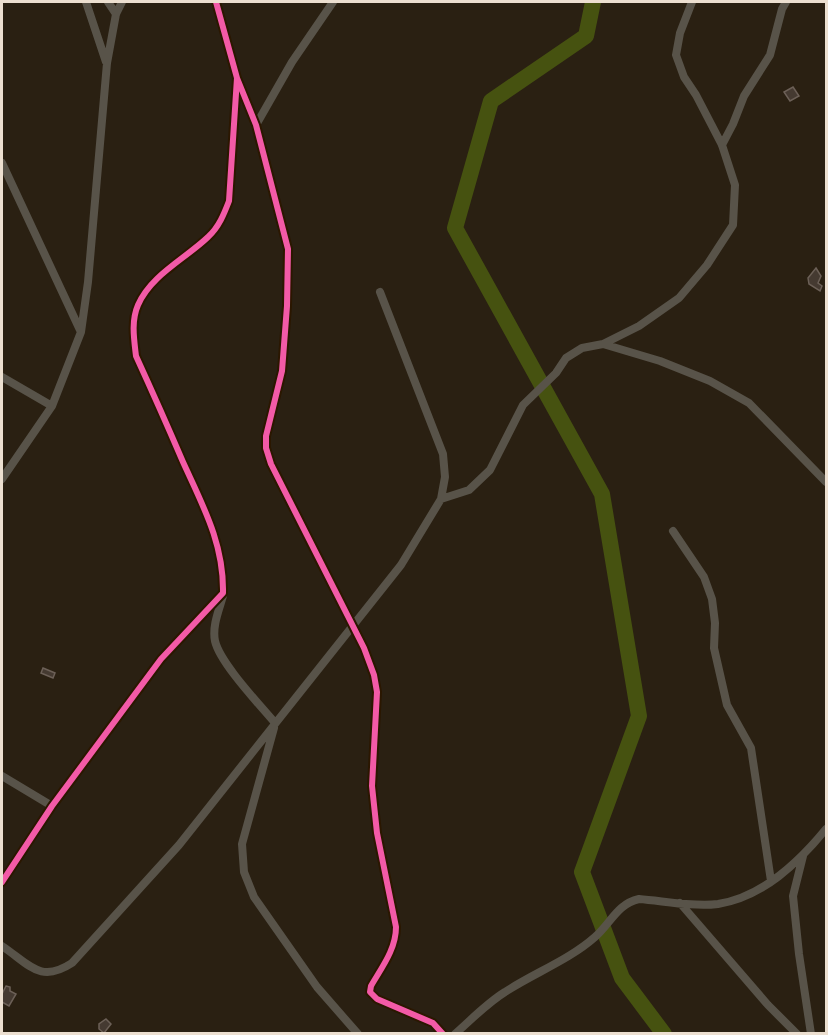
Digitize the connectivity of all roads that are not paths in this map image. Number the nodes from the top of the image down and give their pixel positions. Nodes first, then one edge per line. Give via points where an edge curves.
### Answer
1 (86, 2) edge
2 (108, 2) edge
3 (122, 2) edge
4 (216, 2) edge
5 (333, 2) edge
6 (692, 2) edge
7 (786, 2) edge
8 (116, 14) junction
9 (106, 63) junction
10 (237, 78) junction
11 (256, 125) junction
12 (722, 145) junction
13 (2, 163) edge
14 (10, 180) junction
15 (2, 185) edge
16 (380, 292) dead end
17 (81, 332) junction
18 (603, 344) junction
19 (2, 378) edge
20 (52, 406) junction
21 (2, 479) edge
22 (826, 482) edge
23 (441, 499) junction
24 (673, 531) dead end
25 (223, 593) junction
26 (353, 627) junction
27 (275, 723) junction
28 (2, 776) edge
29 (52, 806) junction
30 (826, 829) edge
31 (803, 856) junction
32 (771, 881) junction
33 (2, 882) edge
34 (680, 903) junction
35 (2, 946) edge
36 (358, 1034) edge
37 (443, 1034) edge
38 (455, 1034) edge
39 (796, 1034) edge
40 (811, 1034) edge

1 - 9 street
2 - 8 street
3 - 8 street
4 - 10 street
5 - 11 street
6 - 12 street via 676,55
7 - 12 street via 770,56 744,96
8 - 9 street
9 - 17 street
10 - 11 street
10 - 25 street via 229,201 222,219 209,236 150,285 137,306 133,331 136,356 218,546 224,571
11 - 26 street via 288,249 282,371 266,448
12 - 18 street via 735,185 733,225 679,298 639,326
13 - 14 street
14 - 15 street
14 - 17 street
16 - 23 street via 443,454 445,477
17 - 20 street
18 - 22 street via 700,377 749,403
18 - 23 street via 582,348 566,358 523,405 490,470 469,490
19 - 20 street
20 - 21 street
23 - 26 street via 401,565
24 - 32 street via 704,577 712,599 714,648 727,705 751,748
25 - 27 street via 215,642 223,659
25 - 29 street via 161,659
26 - 27 street
26 - 37 street via 374,675 377,692 372,786 396,927 393,948 370,992 377,999 433,1023
27 - 35 street via 179,845 72,963 58,972 43,974
27 - 36 street via 242,844 244,872 254,897 317,987
28 - 29 street
29 - 33 street
30 - 31 street
31 - 32 street
31 - 40 street via 793,896
32 - 34 street via 719,904
34 - 38 street via 630,901 585,945 499,995
34 - 39 street

